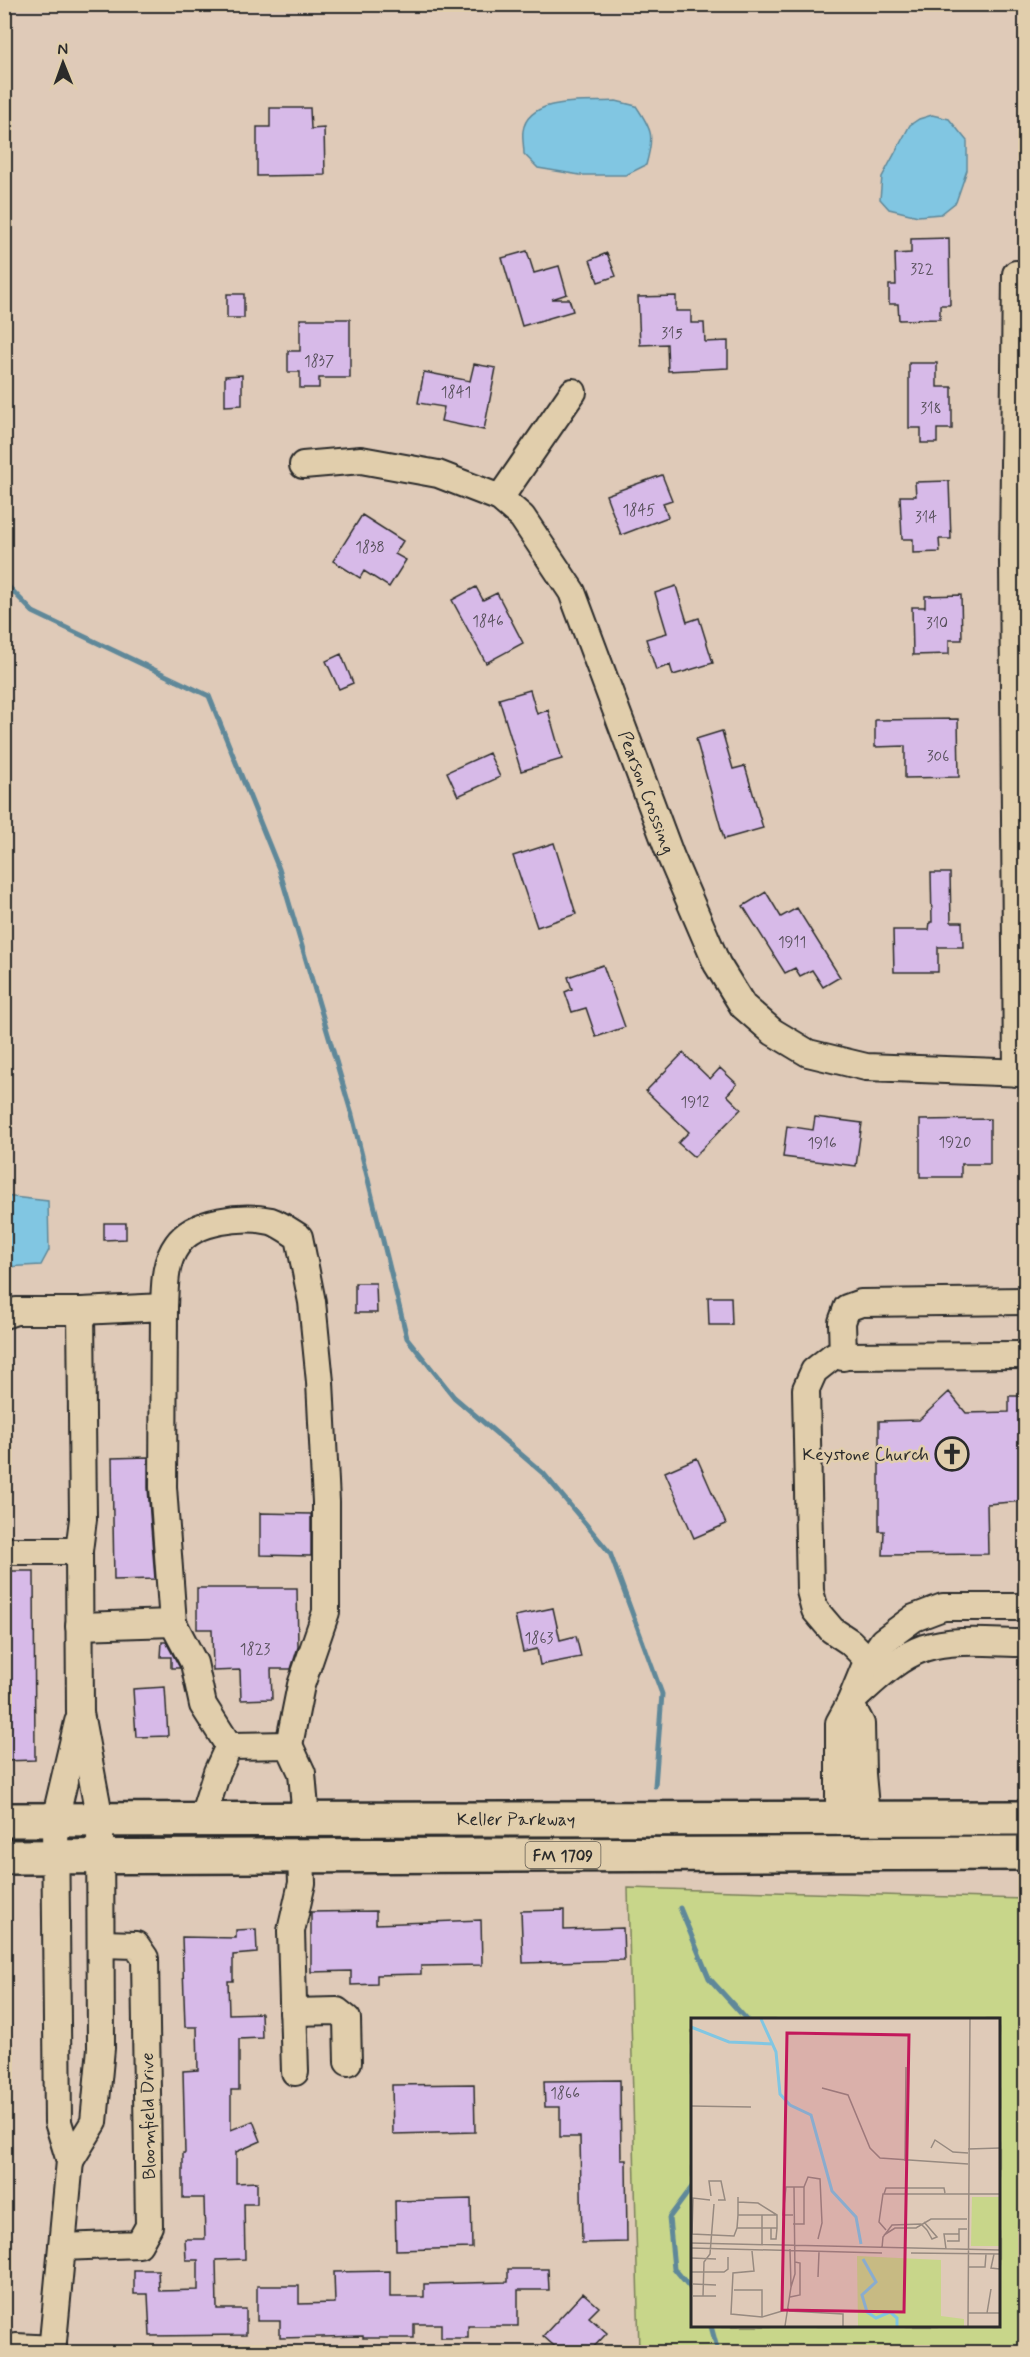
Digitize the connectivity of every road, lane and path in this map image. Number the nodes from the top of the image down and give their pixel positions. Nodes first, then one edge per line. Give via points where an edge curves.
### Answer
1 (1016, 274) dead end
2 (573, 392) dead end
3 (303, 465) dead end
4 (500, 498) junction
5 (1021, 1073) edge
6 (1026, 1301) edge
7 (164, 1307) junction
8 (81, 1311) junction
9 (4, 1315) edge
10 (1026, 1354) edge
11 (843, 1357) junction
12 (4, 1551) edge
13 (79, 1551) junction
14 (1026, 1607) edge
15 (173, 1623) junction
16 (79, 1626) junction
17 (1026, 1642) edge
18 (869, 1662) junction
19 (850, 1703) junction
20 (80, 1713) junction
21 (289, 1745) junction
22 (229, 1746) junction
23 (853, 1818) junction
24 (1026, 1818) edge
25 (4, 1820) edge
26 (55, 1820) junction
27 (100, 1820) junction
28 (202, 1820) junction
29 (306, 1820) junction
30 (854, 1853) junction
31 (1026, 1853) edge
32 (100, 1856) junction
33 (302, 1856) junction
34 (4, 1857) edge
35 (54, 1857) junction
36 (102, 1944) junction
37 (293, 2012) junction
38 (348, 2062) dead end
39 (295, 2072) dead end
40 (70, 2161) junction
41 (62, 2247) junction
42 (4, 2350) edge
43 (53, 2351) edge

1 - 5 street via 1013,573
2 - 4 street
3 - 4 street, Pearson Crossing via 361,460 438,474
4 - 5 street, Pearson Crossing via 527,524 572,592 671,857 717,964 743,1006 773,1032 808,1053 834,1060 866,1067
6 - 11 street via 861,1303 847,1308 842,1322
7 - 8 street
7 - 15 street via 163,1487
7 - 21 street via 166,1269 177,1244 199,1226 236,1220 272,1222 299,1237 312,1302 320,1382 326,1612 301,1685
8 - 9 street via 16,1311
8 - 13 street via 83,1519
10 - 11 street
11 - 18 street via 833,1356 814,1371 806,1389 810,1591 815,1610
12 - 13 street
13 - 16 street
14 - 18 street via 943,1607 914,1618 883,1641
15 - 16 street
15 - 22 street via 194,1663 203,1705
16 - 20 street
17 - 19 street via 945,1643 923,1648 887,1668
18 - 19 street
19 - 23 street via 839,1723
20 - 26 street
20 - 27 street
21 - 22 street
21 - 29 street via 302,1773
22 - 28 street
23 - 24 main road, Keller Parkway / FM 1709
23 - 29 main road, Keller Parkway / FM 1709
23 - 30 main road
25 - 26 main road, Keller Parkway / FM 1709
26 - 27 main road, Keller Parkway / FM 1709
26 - 35 street
27 - 28 main road, Keller Parkway / FM 1709
27 - 32 street
28 - 29 main road, Keller Parkway / FM 1709
30 - 31 main road, Keller Parkway / FM 1709
30 - 33 main road, Keller Parkway / FM 1709
32 - 33 main road, Keller Parkway / FM 1709
32 - 35 main road, Keller Parkway / FM 1709
32 - 36 street
33 - 37 street via 302,1883 292,1918
34 - 35 main road, Keller Parkway / FM 1709
35 - 40 street via 58,2122
36 - 40 street via 101,2048 94,2122
36 - 41 street, Bloomfield Drive via 136,1945 145,1958 149,2226 139,2244
37 - 38 street via 342,2014 347,2019
37 - 39 street
40 - 41 street
41 - 43 street
42 - 43 street

